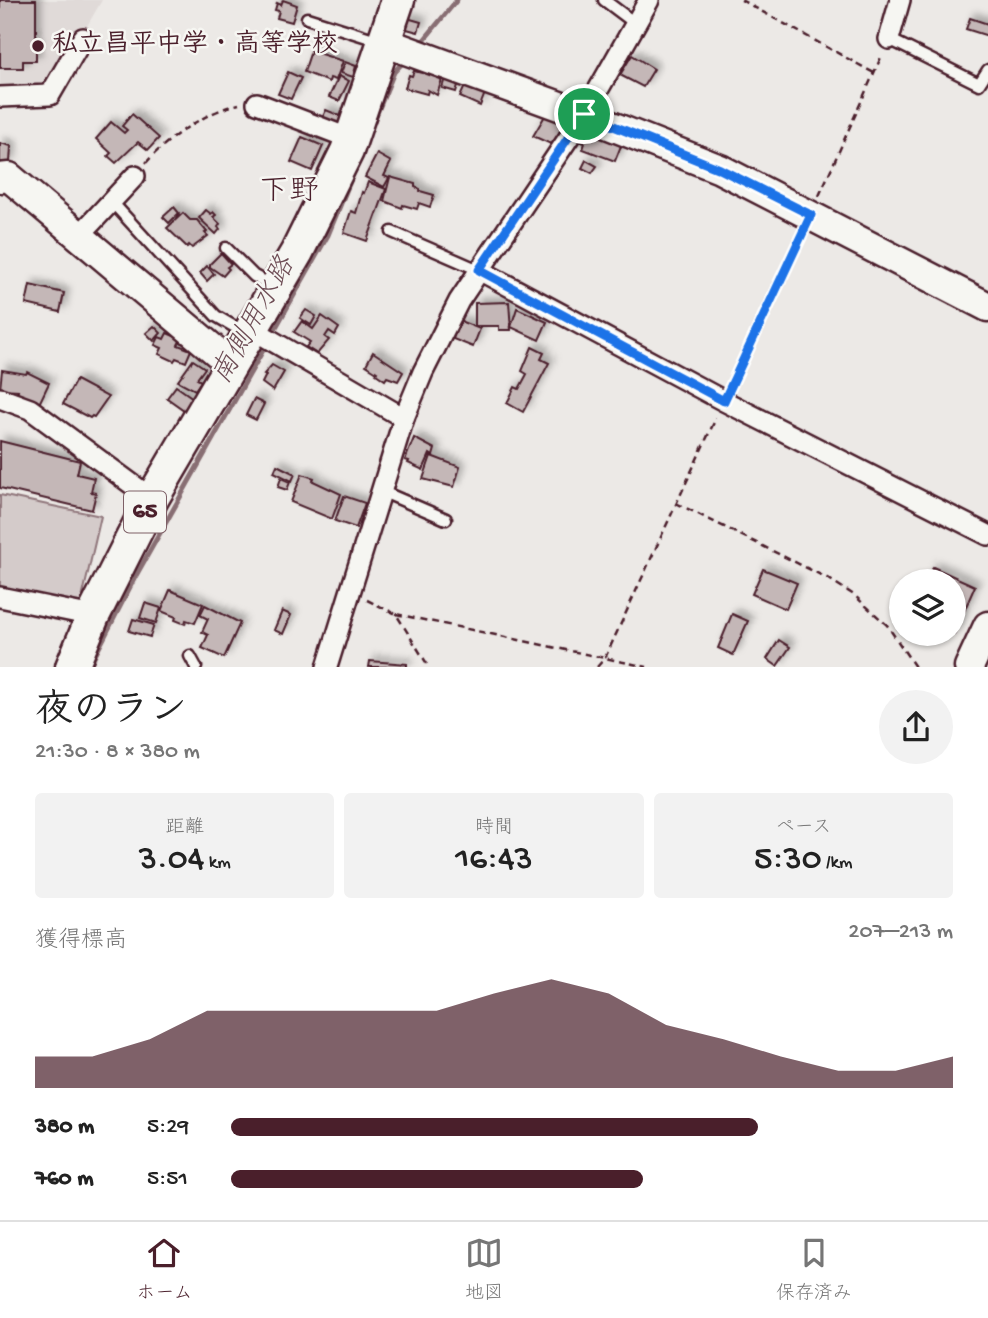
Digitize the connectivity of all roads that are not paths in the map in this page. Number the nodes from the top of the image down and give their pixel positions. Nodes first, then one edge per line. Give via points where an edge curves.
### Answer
1 (398, 0) edge
2 (604, 0) edge
3 (649, 0) edge
4 (900, 0) edge
5 (307, 18) dead end
6 (636, 24) junction
7 (83, 38) dead end
8 (889, 39) joint
9 (384, 42) junction
10 (988, 70) edge
11 (0, 97) edge
12 (257, 103) road end
13 (584, 114) junction
14 (351, 139) junction
15 (135, 176) road end
16 (0, 178) edge
17 (112, 202) junction
18 (392, 232) dead end
19 (79, 236) junction
20 (226, 248) dead end
21 (479, 270) junction
22 (276, 288) junction
23 (988, 307) edge
24 (250, 332) junction
25 (231, 364) junction
26 (0, 398) edge
27 (404, 418) junction
28 (380, 491) junction
29 (152, 499) junction
30 (446, 519) dead end
31 (988, 535) edge
32 (0, 597) edge
33 (93, 616) junction
34 (988, 625) edge
35 (190, 656) dead end
36 (978, 660) edge
37 (72, 667) edge
38 (197, 667) edge
39 (327, 667) edge

1 - 9 main road, 65
2 - 6 lane
3 - 6 street
4 - 8 street
5 - 9 lane
6 - 13 street
7 - 11 street via 50,95
8 - 10 lane via 979,84
9 - 13 street
9 - 14 main road, 65
12 - 14 street
13 - 21 street
13 - 23 street via 720,169
14 - 22 main road, 65
15 - 17 street
16 - 19 street via 9,177
17 - 19 street
17 - 24 lane via 216,316
18 - 21 lane
19 - 25 street
20 - 22 lane via 254,276
21 - 27 street via 423,372
21 - 31 street
22 - 24 main road, 65
24 - 25 main road, 65
24 - 27 street
25 - 29 main road, 65
26 - 29 street via 30,409
27 - 28 street
28 - 30 lane
28 - 39 street
29 - 33 main road, 65
32 - 33 street
33 - 37 main road, 65
34 - 36 street
35 - 38 lane

